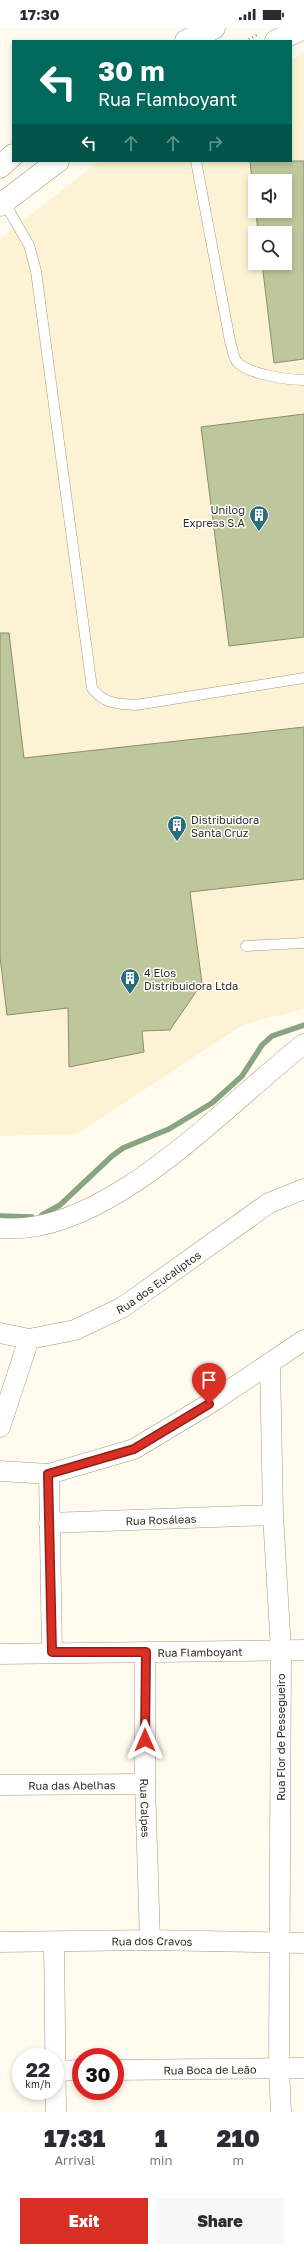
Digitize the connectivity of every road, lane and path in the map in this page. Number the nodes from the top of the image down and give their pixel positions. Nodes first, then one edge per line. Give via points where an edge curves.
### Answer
1 (214, 28) edge
2 (304, 28) edge
3 (188, 40) edge
4 (278, 40) edge
5 (12, 156) edge
6 (57, 162) edge
7 (196, 162) edge
8 (0, 167) edge
9 (2, 204) edge
10 (304, 380) edge
11 (304, 678) edge
12 (304, 943) edge
13 (246, 946) dead end
14 (304, 1044) edge
15 (304, 1189) edge
16 (0, 1228) edge
17 (0, 1332) edge
18 (28, 1339) junction
19 (304, 1340) edge
20 (270, 1363) junction
21 (0, 1427) edge
22 (0, 1471) edge
23 (48, 1474) junction
24 (273, 1515) junction
25 (49, 1522) junction
26 (281, 1650) junction
27 (304, 1650) edge
28 (52, 1652) junction
29 (146, 1652) junction
30 (0, 1654) edge
31 (145, 1784) junction
32 (0, 1785) edge
33 (150, 1940) junction
34 (0, 1942) edge
35 (54, 1942) junction
36 (280, 1943) junction
37 (304, 1943) edge
38 (56, 2048) edge
39 (304, 2068) edge
40 (279, 2069) junction
41 (124, 2070) edge
42 (56, 2100) edge
43 (56, 2112) edge
44 (281, 2112) edge

1 - 3 main road
2 - 4 main road
5 - 8 main road
6 - 9 main road
7 - 10 lane via 230,341 237,361 248,370
9 - 11 lane via 29,245 36,271 92,688 110,704 136,705
12 - 13 lane
14 - 16 street via 186,1143 126,1188 83,1212 33,1227
15 - 18 street, Rua dos Eucaliptos via 269,1203 123,1307 75,1330
17 - 18 street, Rua dos Eucaliptos
18 - 21 street
19 - 20 street
20 - 23 street via 209,1404 134,1449
20 - 24 street, Rua Flor de Pessegueiro
22 - 23 street
23 - 25 street
24 - 25 street, Rua Rosáleas
24 - 26 street, Rua Flor de Pessegueiro
25 - 28 street
26 - 27 street, Rua Flamboyant
26 - 29 street, Rua Flamboyant
26 - 36 street, Rua Flor de Pessegueiro
28 - 29 street, Rua Flamboyant
28 - 30 street, Rua Flamboyant
29 - 31 street, Rua Calpes
31 - 32 street, Rua das Abelhas
31 - 33 street, Rua Calpes
33 - 35 street, Rua dos Cravos
33 - 36 street, Rua dos Cravos
34 - 35 street, Rua dos Cravos
35 - 38 street
36 - 37 street, Rua dos Cravos
36 - 40 street, Rua Flor de Pessegueiro
39 - 40 street, Rua Boca de Leão
40 - 41 street, Rua Boca de Leão
40 - 44 street, Rua Flor de Pessegueiro
42 - 43 street

